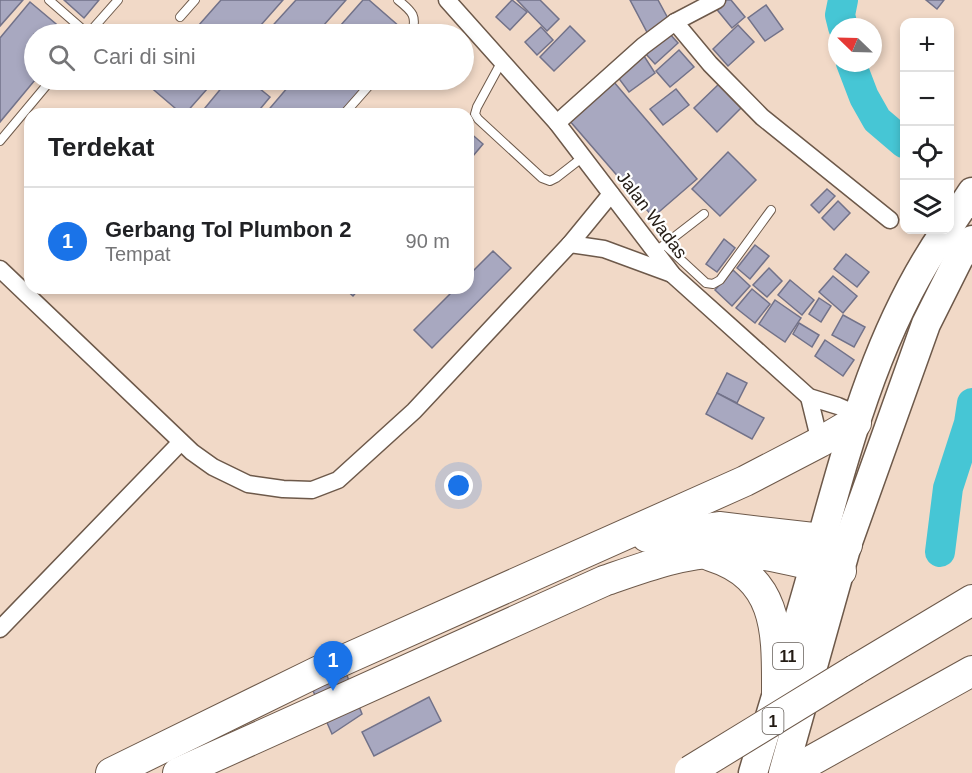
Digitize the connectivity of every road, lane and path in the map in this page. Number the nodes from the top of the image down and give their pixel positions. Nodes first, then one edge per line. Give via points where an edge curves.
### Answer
1 (49, 0) edge
2 (118, 0) edge
3 (195, 0) edge
4 (398, 0) edge
5 (447, 0) edge
6 (717, 0) edge
7 (180, 17) dead end
8 (675, 22) junction
9 (77, 24) edge
10 (97, 24) edge
11 (415, 24) edge
12 (469, 24) edge
13 (474, 30) edge
14 (502, 61) junction
15 (43, 90) edge
16 (365, 90) edge
17 (27, 108) edge
18 (349, 108) edge
19 (24, 112) edge
20 (557, 123) junction
21 (1, 139) edge
22 (583, 157) junction
23 (972, 192) edge
24 (611, 194) junction
25 (771, 210) dead end
26 (704, 214) dead end
27 (890, 220) dead end
28 (954, 238) edge
29 (570, 244) junction
30 (660, 248) junction
31 (0, 269) edge
32 (673, 275) junction
33 (24, 292) edge
34 (26, 294) edge
35 (809, 396) junction
36 (857, 419) junction
37 (891, 424) junction
38 (180, 441) junction
39 (820, 442) junction
40 (606, 544) junction
41 (702, 553) junction
42 (831, 555) junction
43 (972, 600) edge
44 (0, 629) edge
45 (972, 671) edge
46 (777, 694) junction
47 (688, 772) edge
48 (111, 773) edge
49 (178, 773) edge
50 (753, 773) edge
51 (783, 773) edge
52 (789, 773) edge

1 - 9 lane
2 - 10 lane
3 - 7 lane
4 - 11 lane via 411,10
5 - 12 street, Jalan Wadas
6 - 8 street
8 - 20 street
8 - 27 street via 762,117
13 - 14 street, Jalan Wadas
14 - 20 street, Jalan Wadas
14 - 22 lane via 477,107 478,119 550,181
15 - 17 lane
16 - 18 lane
19 - 21 lane
20 - 22 street, Jalan Wadas
22 - 24 street, Jalan Wadas
23 - 28 highway, 11
24 - 29 street
24 - 30 street, Jalan Wadas
25 - 30 lane via 720,280 713,284 706,283
26 - 30 lane
28 - 36 highway, 11 via 896,314
28 - 37 highway, 11
29 - 32 street via 604,249
29 - 38 street via 414,411 338,480 312,490 248,484 213,467
30 - 32 street, Jalan Wadas
31 - 33 street
32 - 35 street, Jalan Wadas
34 - 38 street
35 - 36 street, Jalan Wadas via 838,406
35 - 39 street
36 - 37 highway
36 - 39 highway
36 - 42 highway, 11 via 840,469
37 - 42 highway, 11
38 - 44 street
39 - 40 highway
40 - 42 highway via 719,527
40 - 48 highway via 317,672
41 - 42 highway
41 - 46 highway via 740,569 764,594 775,626
41 - 49 highway via 604,581
42 - 46 highway, 11
42 - 51 highway, 11
43 - 47 highway, 1, bridge
45 - 52 highway
46 - 50 highway, 11

